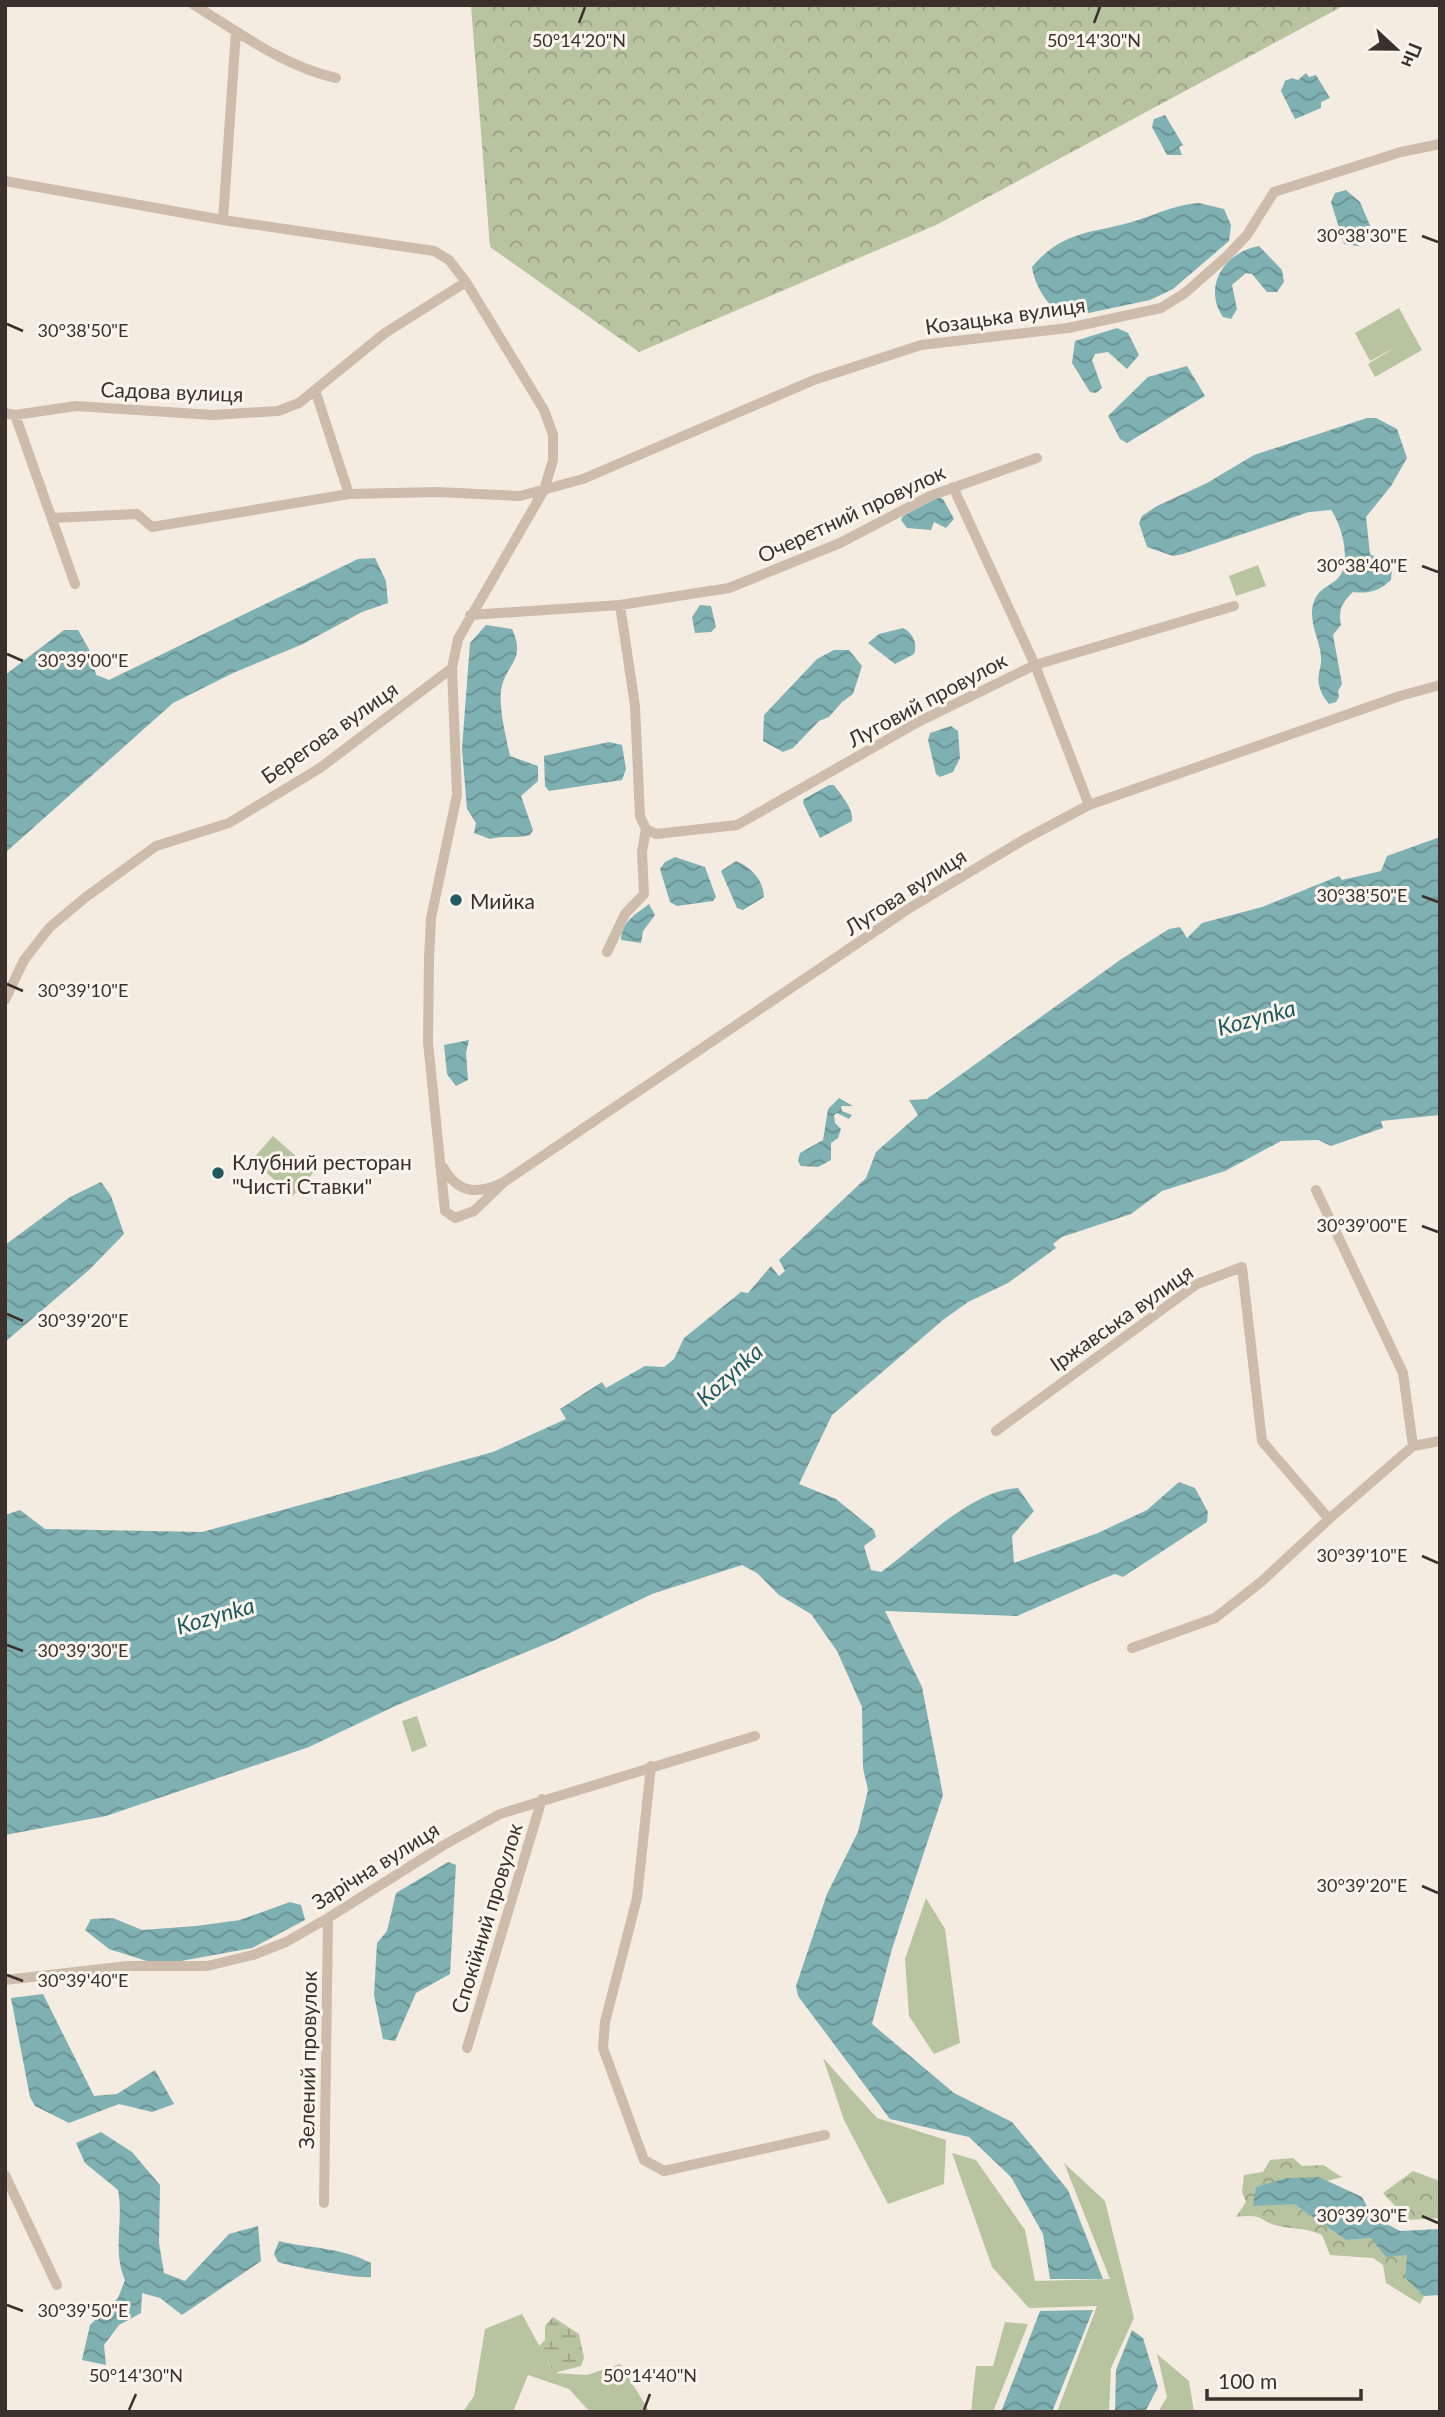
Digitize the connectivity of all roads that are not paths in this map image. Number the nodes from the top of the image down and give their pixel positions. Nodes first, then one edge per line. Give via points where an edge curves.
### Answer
1 (194, 5) edge
2 (236, 31) junction
3 (335, 78) dead end
4 (1440, 144) edge
5 (5, 181) edge
6 (223, 219) junction
7 (466, 282) junction
8 (315, 390) junction
9 (10, 414) edge
10 (1037, 458) dead end
11 (953, 487) junction
12 (544, 491) junction
13 (349, 494) junction
14 (52, 518) junction
15 (75, 584) dead end
16 (620, 605) junction
17 (1234, 606) dead end
18 (470, 615) junction
19 (1035, 665) junction
20 (452, 668) junction
21 (1440, 685) edge
22 (1089, 804) junction
23 (646, 829) junction
24 (607, 952) dead end
25 (5, 1000) edge
26 (442, 1164) junction
27 (503, 1182) junction
28 (1316, 1190) dead end
29 (996, 1431) dead end
30 (1440, 1441) edge
31 (1413, 1446) junction
32 (1329, 1519) junction
33 (1132, 1648) dead end
34 (755, 1736) dead end
35 (651, 1766) junction
36 (542, 1799) junction
37 (328, 1918) junction
38 (5, 1980) edge
39 (467, 2048) dead end
40 (825, 2135) dead end
41 (5, 2175) edge
42 (324, 2203) dead end
43 (57, 2285) dead end

1 - 2 street
2 - 3 street via 305,71
2 - 6 street
4 - 12 street, Козацька вулиця via 1275,192 1227,256 1161,308 1068,328 921,345 814,380
5 - 6 street
6 - 7 street via 434,251 449,260
7 - 8 street, Садова вулиця via 385,333
7 - 12 street via 544,410 553,435 553,460
8 - 9 street, Садова вулиця via 278,411 213,415 76,406
8 - 13 street
9 - 14 street
10 - 11 street, Очеретний провулок
11 - 16 street, Очеретний провулок via 770,574 729,588
11 - 19 street
12 - 13 street, Козацька вулиця via 520,496
12 - 18 street
13 - 14 street, Козацька вулиця via 152,527 138,514
14 - 15 street
16 - 18 street, Очеретний провулок
16 - 23 street via 636,719 640,816
17 - 19 street, Луговий провулок
18 - 20 street via 458,639
19 - 22 street
19 - 23 street, Луговий провулок via 920,721 737,825 656,834
20 - 25 street, Берегова вулиця via 320,768 229,823 156,846 86,897 50,927 24,960
20 - 26 street via 457,795 431,918 429,959 428,1042
21 - 22 street, Лугова вулиця
22 - 27 street, Лугова вулиця via 908,909
23 - 24 street via 644,894 625,914
26 - 27 street, Лугова вулиця via 452,1181 466,1191
26 - 27 street via 444,1207 453,1218 474,1211
28 - 31 street via 1403,1373
29 - 32 street, Іржавська вулиця via 1197,1284 1242,1266 1262,1441
30 - 31 street
31 - 32 street
32 - 33 street via 1216,1618
34 - 35 street, Зарічна вулиця
35 - 36 street, Зарічна вулиця
35 - 40 street via 637,1898 605,2022 604,2048 644,2160 664,2171
36 - 37 street, Зарічна вулиця via 500,1814 444,1844
36 - 39 street, Спокійний провулок
37 - 38 street, Зарічна вулиця via 286,1942 207,1966 116,1967
37 - 42 street, Зелений провулок
41 - 43 street

